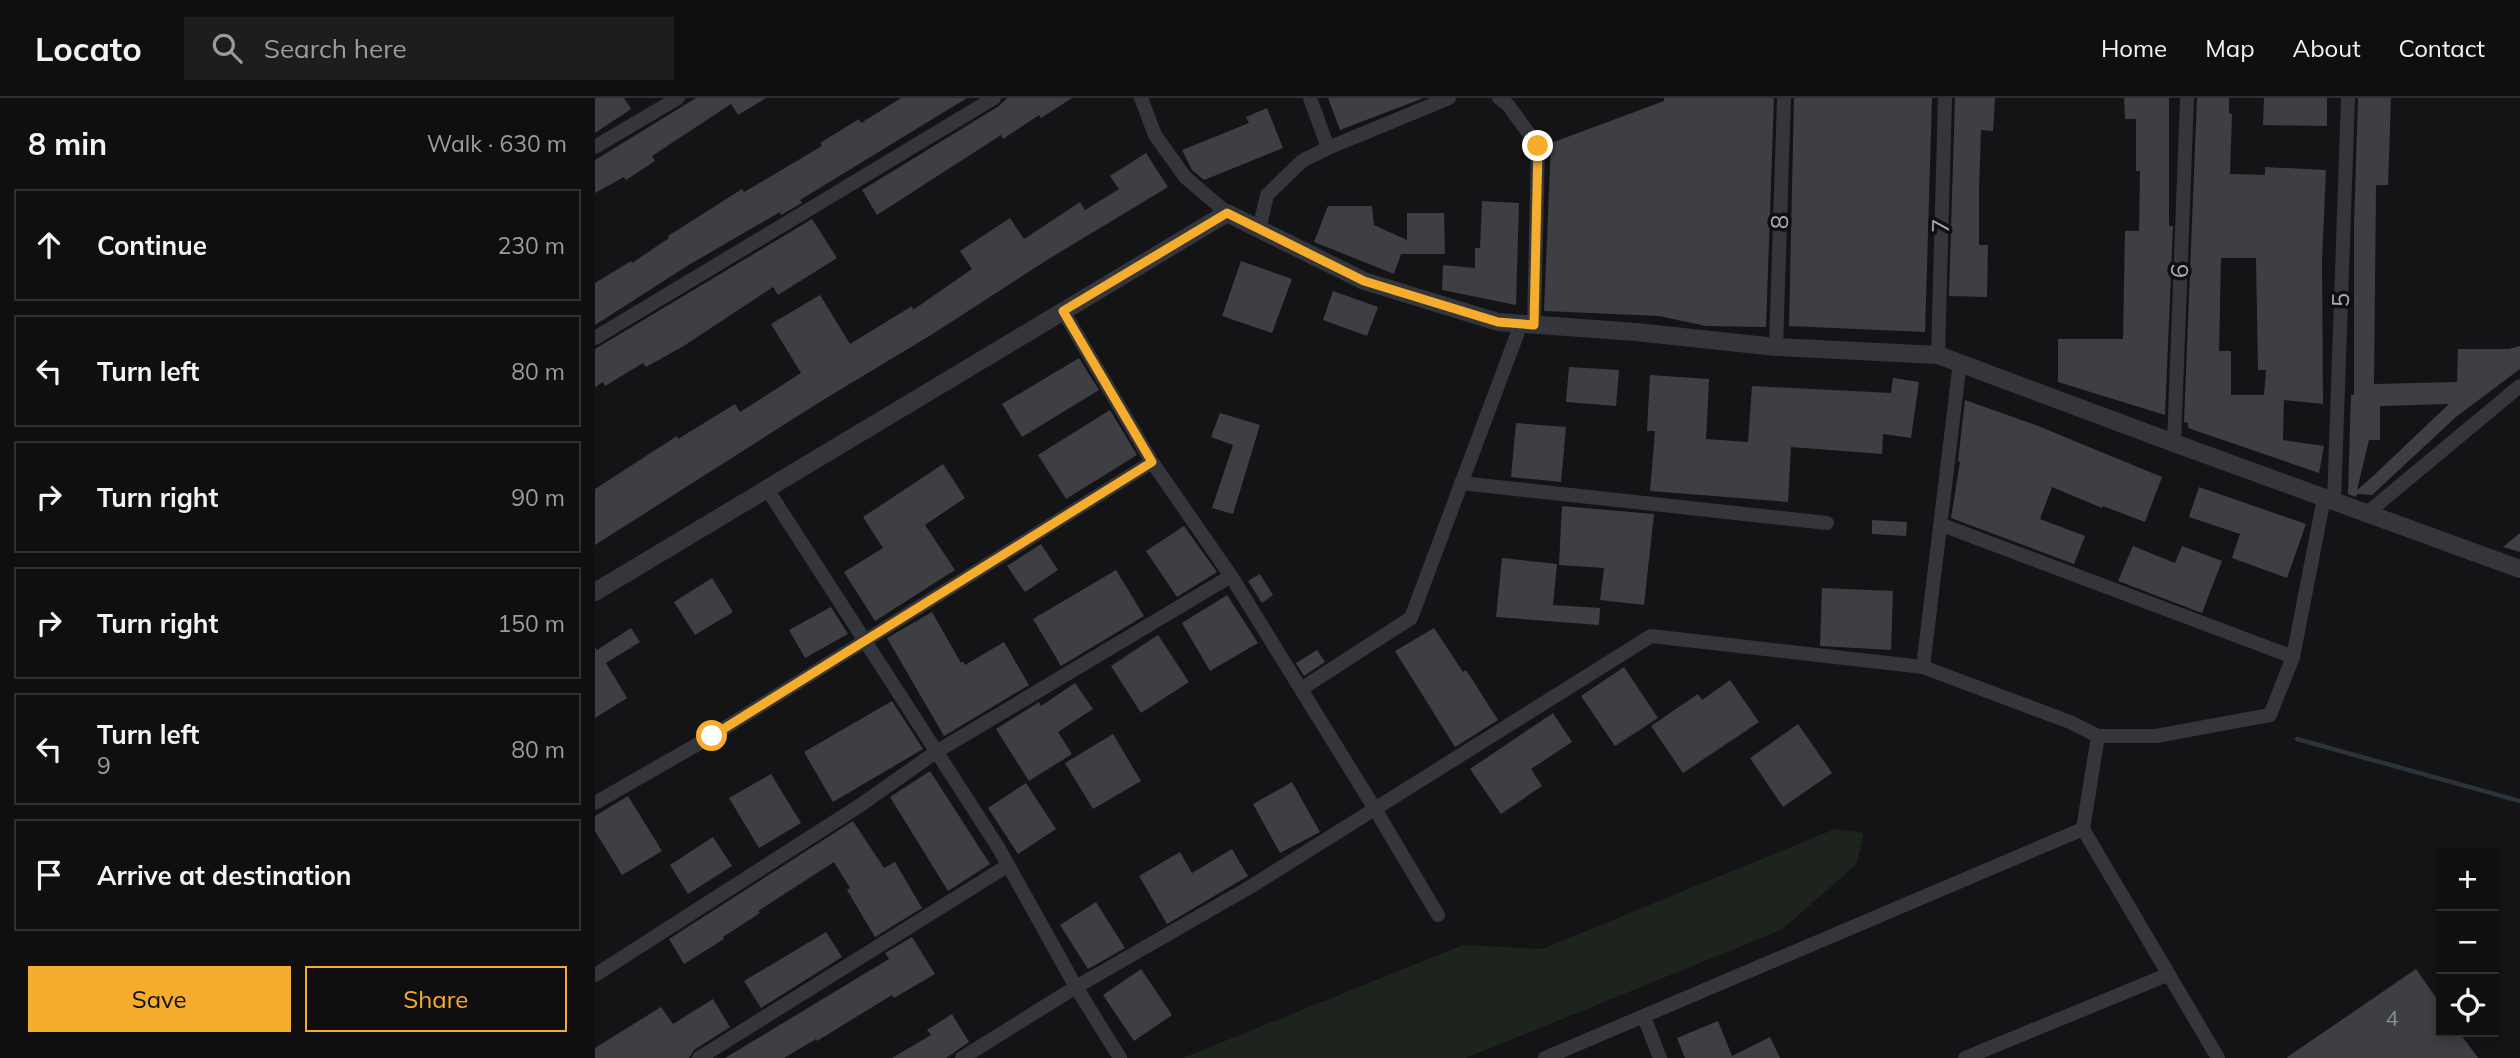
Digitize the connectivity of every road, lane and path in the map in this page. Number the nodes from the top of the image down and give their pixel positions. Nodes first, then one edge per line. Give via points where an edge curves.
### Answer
1 (678, 98) edge
2 (994, 98) edge
3 (1141, 98) edge
4 (1310, 98) edge
5 (1449, 98) edge
6 (1499, 98) edge
7 (1784, 98) edge
8 (1945, 98) edge
9 (2187, 98) edge
10 (2348, 98) edge
11 (595, 147) edge
12 (1328, 148) junction
13 (1227, 213) junction
14 (1259, 230) junction
15 (1063, 311) junction
16 (1527, 325) junction
17 (595, 338) edge
18 (1776, 347) junction
19 (1938, 355) junction
20 (1960, 362) junction
21 (2520, 386) edge
22 (2174, 443) junction
23 (1152, 462) junction
24 (1461, 483) junction
25 (767, 489) junction
26 (2329, 500) junction
27 (2366, 513) junction
28 (1827, 523) dead end
29 (1941, 525) junction
30 (2520, 569) edge
31 (1231, 576) junction
32 (595, 592) edge
33 (866, 641) junction
34 (2293, 657) junction
35 (1923, 667) junction
36 (1301, 689) junction
37 (2098, 736) junction
38 (936, 752) junction
39 (595, 803) edge
40 (1375, 809) junction
41 (2083, 829) junction
42 (1007, 866) junction
43 (1438, 915) dead end
44 (595, 975) edge
45 (2167, 975) junction
46 (1076, 987) junction
47 (1644, 1017) junction
48 (699, 1058) edge
49 (962, 1058) edge
50 (1120, 1058) edge
51 (1545, 1058) edge
52 (1660, 1058) edge
53 (1965, 1058) edge
54 (2218, 1058) edge

1 - 11 street
2 - 17 street
3 - 13 street via 1154,135 1185,177
4 - 12 street
5 - 12 street
6 - 16 street via 1538,146
7 - 18 street, 8
8 - 19 street, 7
9 - 22 street, 6
10 - 26 street, 5
12 - 14 street via 1301,161 1267,195
13 - 14 street
13 - 15 street
14 - 16 street via 1364,281 1498,322
15 - 23 street
15 - 25 street
16 - 18 street
16 - 24 street
18 - 19 street
19 - 20 street
20 - 22 street
20 - 29 street
21 - 27 street
22 - 26 street
23 - 31 street
23 - 33 street
24 - 28 street
24 - 36 street via 1411,618
25 - 32 street
25 - 33 street
26 - 27 street
26 - 34 street, 5
27 - 30 street
29 - 34 street
29 - 35 street
31 - 36 street
31 - 38 street
33 - 38 street
33 - 39 street
34 - 37 street, 5 via 2270,715 2156,736
35 - 37 street
35 - 40 street via 1651,636
36 - 40 street
37 - 41 street
38 - 42 street
38 - 44 street
40 - 43 street
40 - 46 street
41 - 45 street
41 - 47 street
42 - 46 street
42 - 48 street
45 - 53 street
45 - 54 street
46 - 49 street
46 - 50 street
47 - 51 street
47 - 52 street

